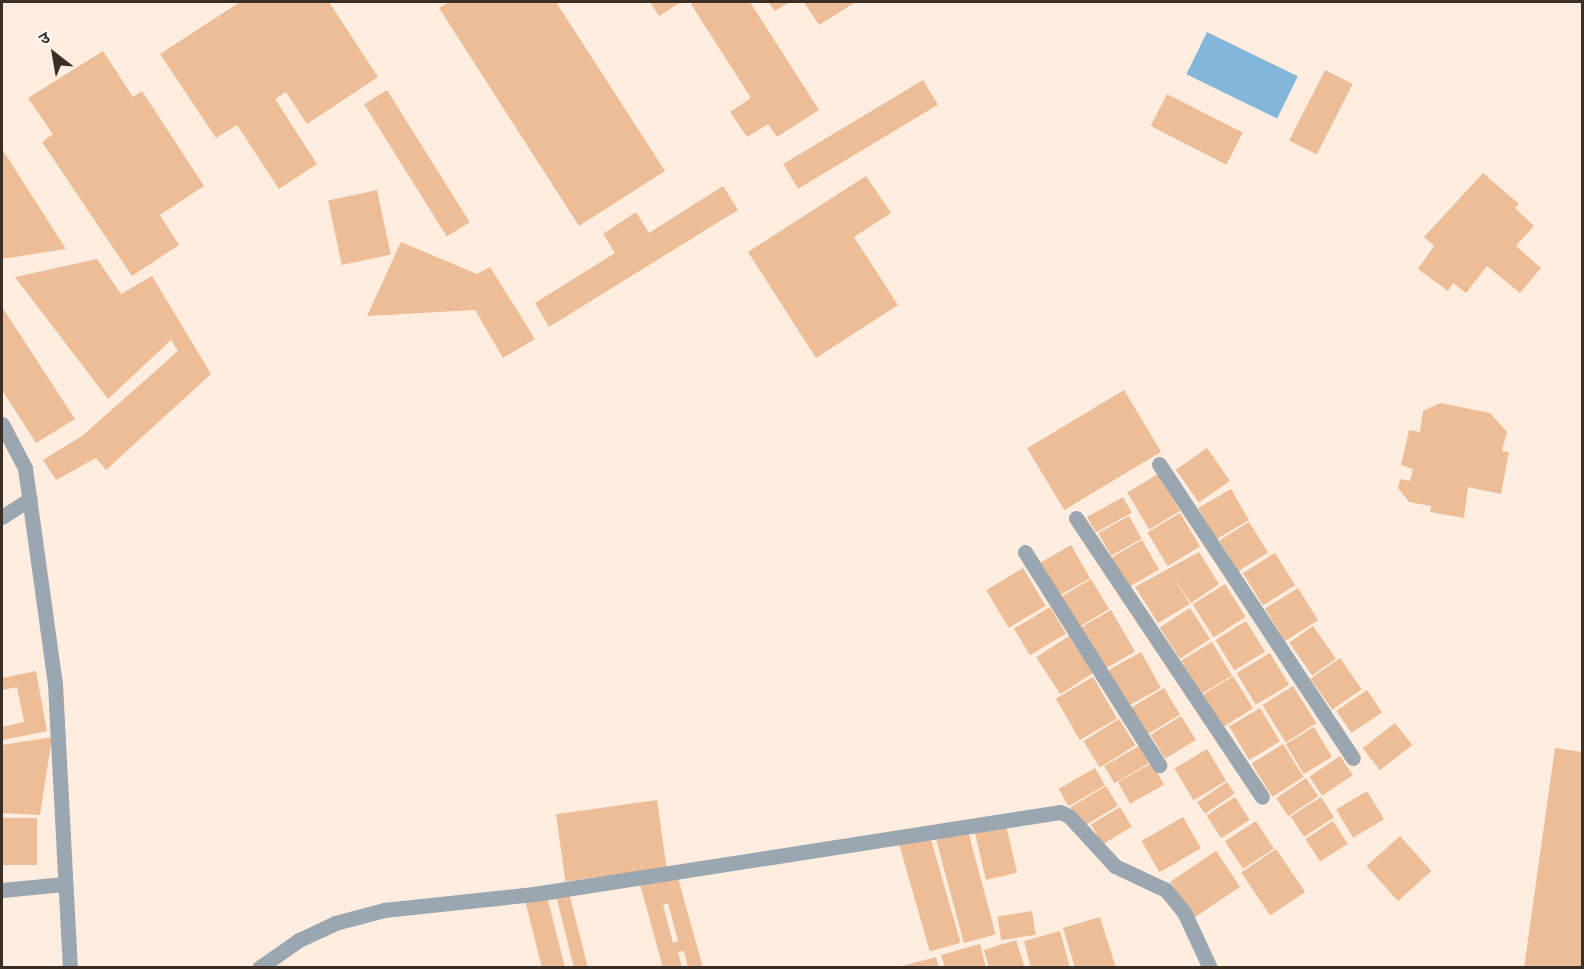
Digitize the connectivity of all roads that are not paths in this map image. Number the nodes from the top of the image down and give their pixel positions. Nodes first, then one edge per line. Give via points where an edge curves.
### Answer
1 (2, 424) edge
2 (1159, 464) dead end
3 (30, 499) junction
4 (2, 517) edge
5 (1076, 518) dead end
6 (1026, 552) dead end
7 (1353, 758) dead end
8 (1159, 765) dead end
9 (1262, 797) dead end
10 (64, 884) junction
11 (2, 890) edge
12 (69, 963) edge
13 (85, 968) edge
14 (259, 968) edge
15 (1210, 968) edge

1 - 3 street via 25,468
2 - 7 street
3 - 4 street
3 - 10 street via 55,684
5 - 9 street
6 - 8 street
10 - 11 street
10 - 12 street
12 - 13 street
14 - 15 street via 299,940 335,923 384,910 534,894 1060,812 1077,824 1115,866 1166,890 1184,912

